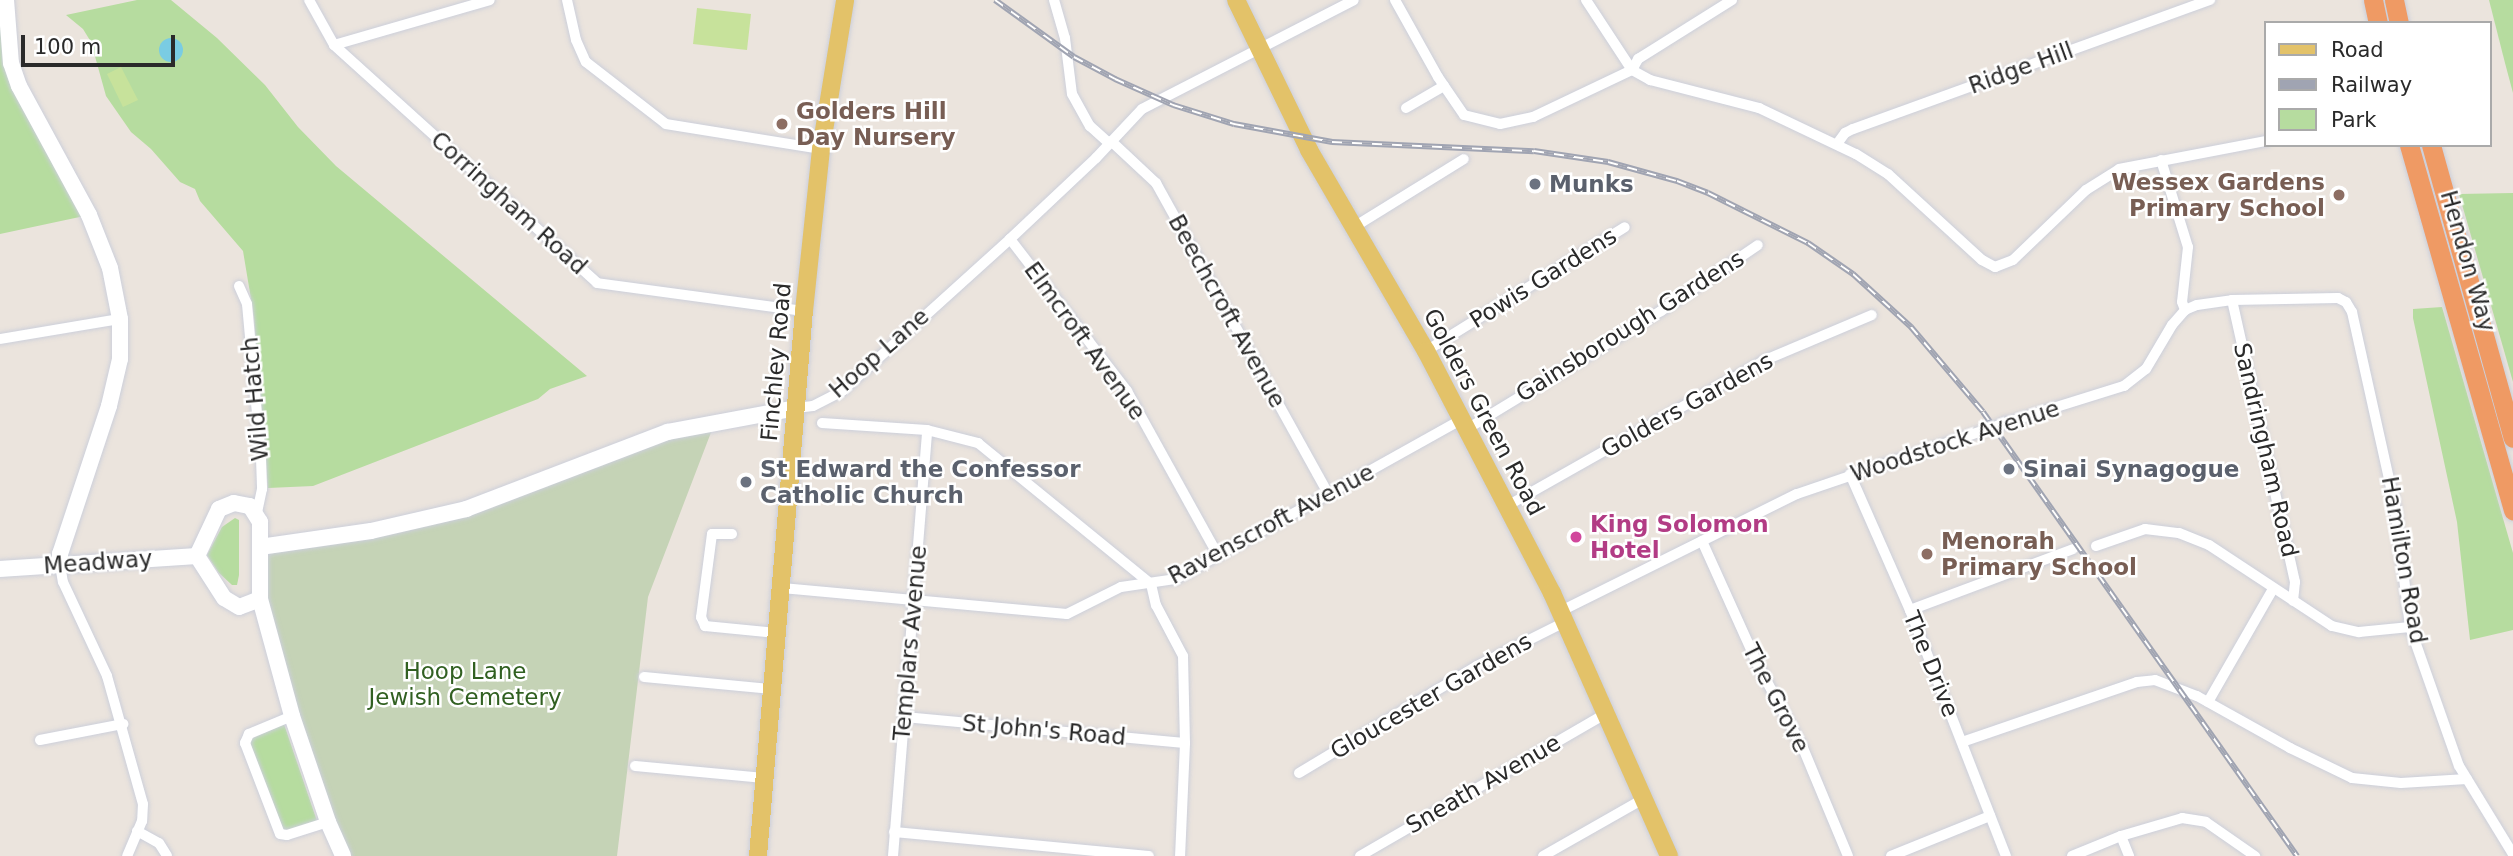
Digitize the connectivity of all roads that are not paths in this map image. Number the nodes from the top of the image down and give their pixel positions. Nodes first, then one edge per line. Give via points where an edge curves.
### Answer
1 (6, 0) edge
2 (310, 0) edge
3 (490, 0) edge
4 (567, 0) edge
5 (845, 0) edge
6 (1054, 0) edge
7 (1236, 0) edge
8 (1354, 0) edge
9 (1395, 0) edge
10 (1586, 0) edge
11 (1731, 0) edge
12 (2210, 0) edge
13 (2373, 0) edge
14 (2394, 0) edge
15 (2378, 21) edge
16 (2399, 21) edge
17 (334, 45) junction
18 (1259, 47) junction
19 (1632, 70) junction
20 (1444, 86) junction
21 (1406, 108) dead end
22 (2264, 141) edge
23 (1110, 142) junction
24 (1837, 144) junction
25 (2410, 147) edge
26 (2432, 147) edge
27 (821, 149) junction
28 (1464, 159) dead end
29 (2161, 160) junction
30 (1354, 227) junction
31 (1625, 227) dead end
32 (1010, 239) junction
33 (1758, 246) dead end
34 (239, 286) dead end
35 (2232, 300) junction
36 (2185, 310) junction
37 (804, 312) junction
38 (1872, 315) dead end
39 (120, 319) junction
40 (0, 340) edge
41 (1426, 351) junction
42 (796, 408) junction
43 (822, 423) dead end
44 (1464, 424) junction
45 (927, 430) junction
46 (2513, 438) edge
47 (1850, 474) junction
48 (1328, 494) junction
49 (1507, 506) junction
50 (2513, 511) edge
51 (257, 512) junction
52 (732, 534) dead end
53 (1702, 541) junction
54 (2096, 546) dead end
55 (260, 547) junction
56 (2073, 549) dead end
57 (1218, 555) junction
58 (197, 556) junction
59 (60, 564) junction
60 (0, 569) edge
61 (1151, 584) junction
62 (782, 588) junction
63 (2273, 589) junction
64 (916, 598) junction
65 (260, 599) junction
66 (2293, 601) junction
67 (1910, 610) junction
68 (1563, 616) junction
69 (2410, 627) junction
70 (777, 633) junction
71 (644, 677) dead end
72 (772, 689) junction
73 (2208, 702) junction
74 (1607, 713) junction
75 (292, 716) junction
76 (904, 716) junction
77 (123, 724) junction
78 (40, 740) dead end
79 (1962, 742) junction
80 (1185, 743) junction
81 (635, 766) dead end
82 (1298, 773) dead end
83 (764, 778) junction
84 (2467, 779) junction
85 (1645, 798) junction
86 (1990, 816) junction
87 (328, 822) junction
88 (137, 831) junction
89 (894, 832) junction
90 (2120, 836) junction
91 (2513, 854) edge
92 (127, 856) edge
93 (167, 856) edge
94 (343, 856) edge
95 (758, 856) edge
96 (892, 856) edge
97 (1149, 856) edge
98 (1180, 856) edge
99 (1360, 856) edge
100 (1543, 856) edge
101 (1669, 856) edge
102 (1848, 856) edge
103 (1891, 856) edge
104 (2006, 856) edge
105 (2071, 856) edge
106 (2129, 856) edge
107 (2255, 856) edge

1 - 39 street via 10,63 89,215 110,268
2 - 17 street, Corringham Road
3 - 17 street
4 - 27 street via 586,62 666,124
5 - 27 main road, Finchley Road
6 - 23 street, Beechcroft Avenue via 1072,94 1090,127
7 - 18 main road, Golders Green Road
8 - 18 street, Hoop Lane
9 - 20 street
10 - 19 street
11 - 19 street via 1638,59
12 - 24 street, Ridge Hill via 1853,129
13 - 15 highway
14 - 16 highway
17 - 37 street, Corringham Road via 597,283
18 - 23 street, Hoop Lane via 1150,103
18 - 30 main road, Golders Green Road
19 - 20 street via 1533,117 1500,124 1464,116
19 - 24 street via 1650,80 1759,108
20 - 21 street
22 - 29 street
23 - 32 street, Hoop Lane
23 - 48 street, Beechcroft Avenue via 1156,183
24 - 29 street via 1888,174 1995,267 2013,260 2103,178
25 - 50 highway, Hendon Way
26 - 46 highway, Hendon Way
27 - 37 main road, Finchley Road
28 - 30 street
29 - 36 street via 2188,247
30 - 41 main road, Golders Green Road
31 - 41 street, Powis Gardens
32 - 42 street, Hoop Lane via 842,391 813,406
32 - 57 street, Elmcroft Avenue via 1127,391
33 - 44 street, Gainsborough Gardens via 1661,311
34 - 51 street, Wild Hatch via 247,304 261,458
35 - 36 street
35 - 66 street, Sandringham Road via 2295,582
35 - 69 street, Hamilton Road via 2337,298 2352,312 2388,469
36 - 47 street, Woodstock Avenue, bridge via 2137,378 2111,391
37 - 42 main road, Finchley Road
38 - 49 street, Golders Gardens via 1763,361
39 - 40 street
39 - 59 street via 120,359 109,405
41 - 44 main road, Golders Green Road
42 - 55 street, Hoop Lane via 668,432 466,509 371,531
42 - 62 main road, Finchley Road
43 - 45 street
44 - 48 street, Ravenscroft Avenue
44 - 49 main road, Golders Green Road
45 - 61 street via 978,443
45 - 64 street, Templars Avenue
47 - 53 street, Woodstock Avenue via 1768,507
47 - 67 street, The Drive
48 - 57 street, Ravenscroft Avenue
49 - 68 main road, Golders Green Road
51 - 55 street
51 - 58 street via 241,503 219,509
52 - 70 street via 712,534 701,617 705,626
53 - 68 street, Woodstock Avenue
53 - 102 street, The Grove via 1759,667 1803,748
54 - 63 street via 2145,529 2179,533 2209,545
55 - 65 street
56 - 67 street
57 - 61 street, Ravenscroft Avenue via 1175,579
58 - 59 street, Meadway
58 - 65 street via 224,598 239,607
59 - 60 street, Meadway
59 - 77 street via 63,582 107,676
61 - 64 street, Ravenscroft Avenue via 1121,587 1067,614
61 - 80 street via 1156,606 1183,656
62 - 64 street, Ravenscroft Avenue
62 - 70 main road, Finchley Road
63 - 66 street
63 - 73 street
64 - 76 street, Templars Avenue
65 - 75 street
66 - 69 street via 2323,621 2350,631
67 - 79 street, The Drive
68 - 74 main road, Golders Green Road
68 - 82 street, Gloucester Gardens
69 - 84 street, Hamilton Road
70 - 72 main road, Finchley Road
71 - 72 street
72 - 83 main road, Finchley Road
73 - 79 street via 2146,680
73 - 84 street via 2352,778 2401,783
74 - 85 main road, Golders Green Road
74 - 99 street, Sneath Avenue
75 - 87 street
75 - 87 street via 249,734 245,743 280,834
76 - 80 street, St John's Road
76 - 89 street, Templars Avenue
77 - 78 street
77 - 88 street via 144,804
79 - 86 street, The Drive
80 - 98 street
81 - 83 street
83 - 95 main road, Finchley Road
84 - 91 street, Hamilton Road
85 - 100 street
85 - 101 main road, Golders Green Road
86 - 103 street
86 - 104 street, The Drive
87 - 94 street
88 - 92 street
88 - 93 street via 159,843
89 - 96 street, Templars Avenue
89 - 97 street
90 - 105 street
90 - 106 street
90 - 107 street via 2175,818 2191,818 2206,822

